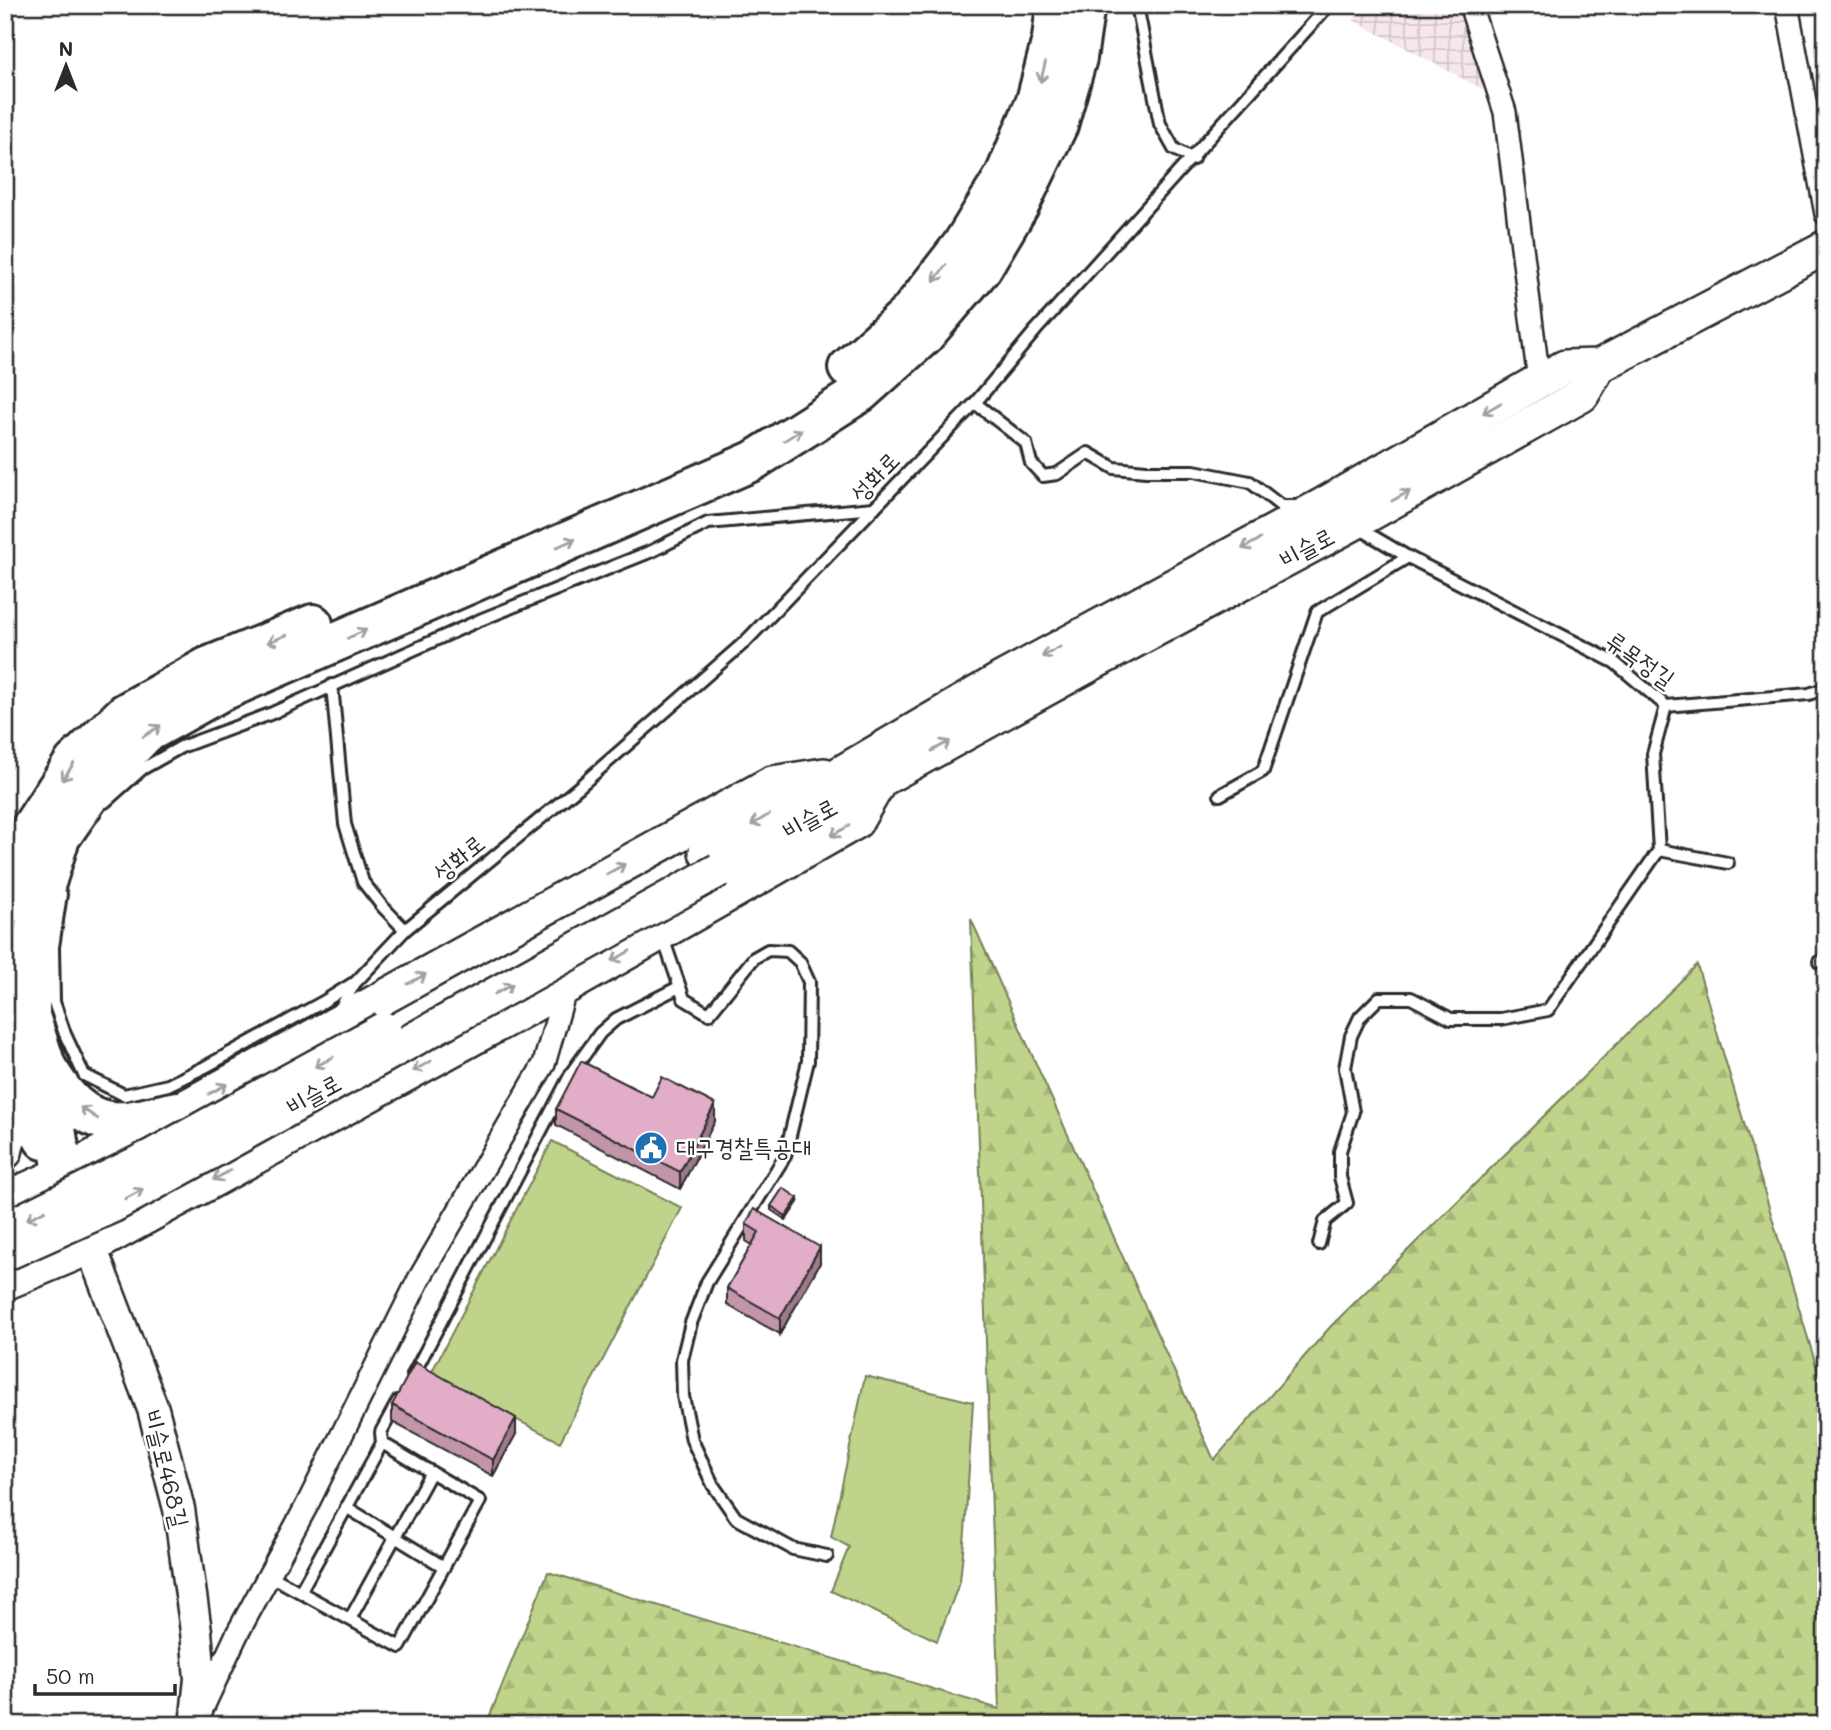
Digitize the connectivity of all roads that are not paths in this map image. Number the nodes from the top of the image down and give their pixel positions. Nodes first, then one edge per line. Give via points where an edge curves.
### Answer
1 (1056, 5) edge
2 (1085, 5) edge
3 (1137, 5) edge
4 (1329, 5) edge
5 (1470, 5) edge
6 (1787, 5) edge
7 (1193, 159) junction
8 (1826, 214) edge
9 (1826, 247) edge
10 (1599, 366) junction
11 (1539, 381) junction
12 (975, 403) junction
13 (874, 508) junction
14 (1336, 515) junction
15 (1408, 557) junction
16 (332, 685) junction
17 (1826, 688) edge
18 (1666, 706) junction
19 (840, 773) junction
20 (882, 779) junction
21 (1220, 794) dead end
22 (97, 813) dead end
23 (1659, 849) junction
24 (712, 861) junction
25 (1728, 863) dead end
26 (62, 886) dead end
27 (5, 905) edge
28 (405, 930) junction
29 (661, 933) junction
30 (355, 983) junction
31 (566, 987) junction
32 (679, 987) junction
33 (328, 1029) junction
34 (6, 1037) edge
35 (46, 1066) junction
36 (178, 1111) junction
37 (5, 1152) edge
38 (63, 1172) junction
39 (5, 1199) edge
40 (5, 1229) edge
41 (87, 1235) junction
42 (1319, 1244) dead end
43 (5, 1254) edge
44 (5, 1283) edge
45 (382, 1443) junction
46 (431, 1472) junction
47 (346, 1507) junction
48 (395, 1537) junction
49 (827, 1556) dead end
50 (444, 1567) junction
51 (269, 1575) junction
52 (300, 1592) junction
53 (350, 1619) junction
54 (195, 1724) edge

1 -> 27 highway via 1036,101 1005,175 962,245 909,313 844,372 745,438 207,667 125,713 74,762 32,826
35 -> 2 highway via 30,1016 36,915 60,838 99,782 145,734 220,692 753,461 860,393 925,335 982,268 1020,204 1058,125 1077,58
3 - 7 lane via 1160,124 1174,149
4 - 7 lane, 성화로
5 - 11 street via 1505,112
6 - 8 street
7 - 12 lane, 성화로
9 - 10 main road, 비슬로
10 - 11 main road, 비슬로 via 1565,367
14 -> 10 main road, 비슬로 via 1582,395
11 -> 14 main road, 비슬로
12 - 13 lane, 성화로
12 - 14 lane via 1027,443 1031,463 1043,476 1057,474 1088,453 1114,468 1194,471 1250,482 1281,506
13 - 16 lane via 708,523 652,551
13 - 28 lane, 성화로 via 746,641
14 - 15 lane, 류목정길
14 -> 19 main road, 비슬로 via 1003,678
20 -> 14 main road, 비슬로 via 1147,633
15 - 18 lane, 류목정길 via 1614,662
15 - 21 lane via 1317,612 1263,771
16 - 22 lane via 181,747 142,769
16 - 28 lane via 345,824 363,882
17 - 18 lane, 류목정길 via 1809,694
18 - 23 lane via 1653,754
19 -> 24 main road, 비슬로
33 -> 19 main road via 772,783
20 - 24 main road, 비슬로
20 -> 29 main road via 856,822
23 - 25 lane
23 - 42 lane via 1548,1010 1501,1019 1451,1019 1410,998 1380,998 1360,1017 1345,1068 1353,1112 1340,1151 1347,1203 1325,1221
24 -> 40 main road, 비슬로, bridge
43 -> 24 main road, 비슬로, bridge via 112,1206 197,1160
26 - 30 lane via 53,947 54,1002 84,1075 124,1095 168,1085
28 - 30 lane, 성화로
29 -> 31 main road
29 - 32 lane
30 - 33 lane
31 -> 41 main road
31 - 51 street via 544,1065 419,1279
32 - 45 lane via 617,1019 600,1033 572,1072 381,1432
32 - 49 lane via 684,999 709,1014 754,958 768,950 788,951 800,962 809,982 808,1061 785,1156 707,1282 682,1360 683,1396 692,1440 713,1485 736,1518 793,1549
36 -> 33 main road
34 - 37 main road via 15,1111
34 - 38 highway via 29,1113
36 -> 35 highway via 116,1122 98,1120 66,1095
35 - 38 highway
36 - 38 main road
38 - 39 main road
38 - 41 highway
41 - 44 main road
41 - 54 main road, 비슬로468길 via 153,1409 179,1509 200,1679
45 - 46 lane
45 - 47 lane
46 - 48 lane
46 - 50 lane via 480,1501
47 - 48 lane
47 - 52 lane
48 - 50 lane
48 - 53 lane
50 - 53 lane via 400,1647
51 - 52 lane
51 - 54 street
52 - 53 lane

